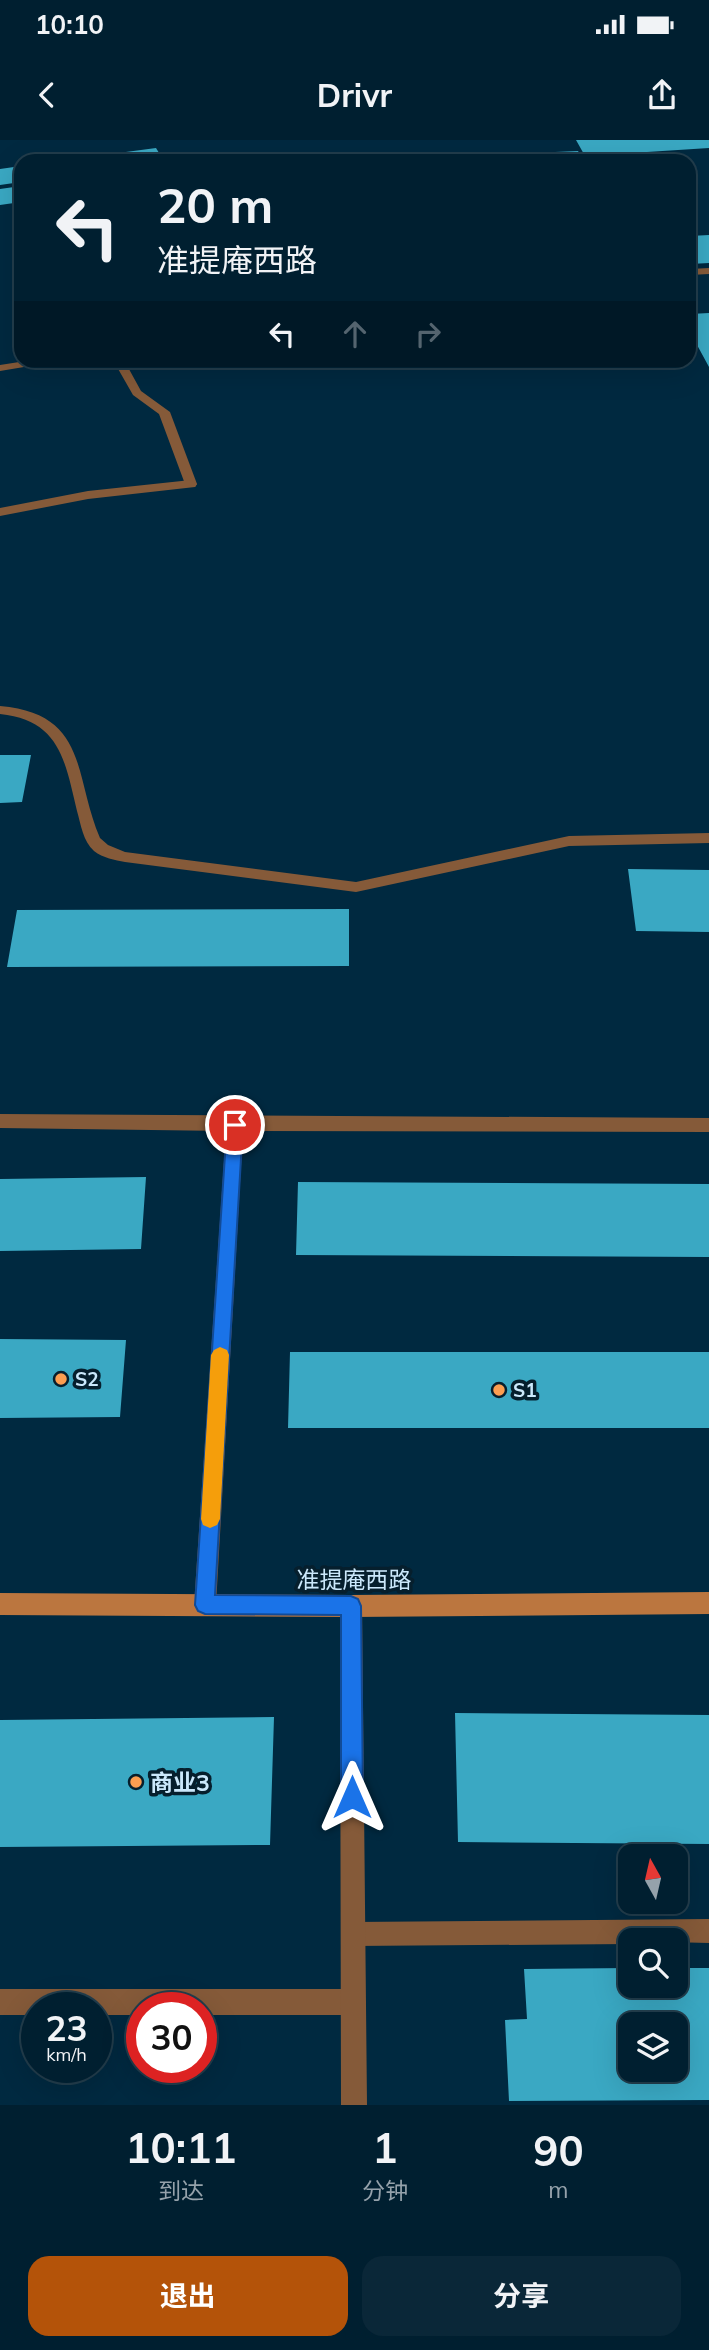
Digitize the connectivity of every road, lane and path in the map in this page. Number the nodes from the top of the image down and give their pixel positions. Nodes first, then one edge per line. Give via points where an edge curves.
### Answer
1 (123, 368) edge
2 (0, 512) edge
3 (0, 710) edge
4 (709, 838) edge
5 (0, 1121) edge
6 (235, 1125) junction
7 (709, 1125) edge
8 (709, 1603) edge
9 (0, 1604) edge
10 (205, 1605) junction
11 (351, 1606) junction
12 (709, 1931) edge
13 (353, 1934) junction
14 (0, 2002) edge
15 (354, 2002) junction
16 (354, 2105) edge

1 - 2 street via 137,393 164,412 191,484 88,495
3 - 4 street via 38,716 55,730 66,750 93,840 105,851 125,857 356,887 569,841
5 - 6 street
6 - 7 street
6 - 10 street
8 - 11 main road, 准提庵西路
9 - 10 main road, 准提庵西路
10 - 11 main road, 准提庵西路
11 - 13 street
12 - 13 street
13 - 15 street
14 - 15 street
15 - 16 street

